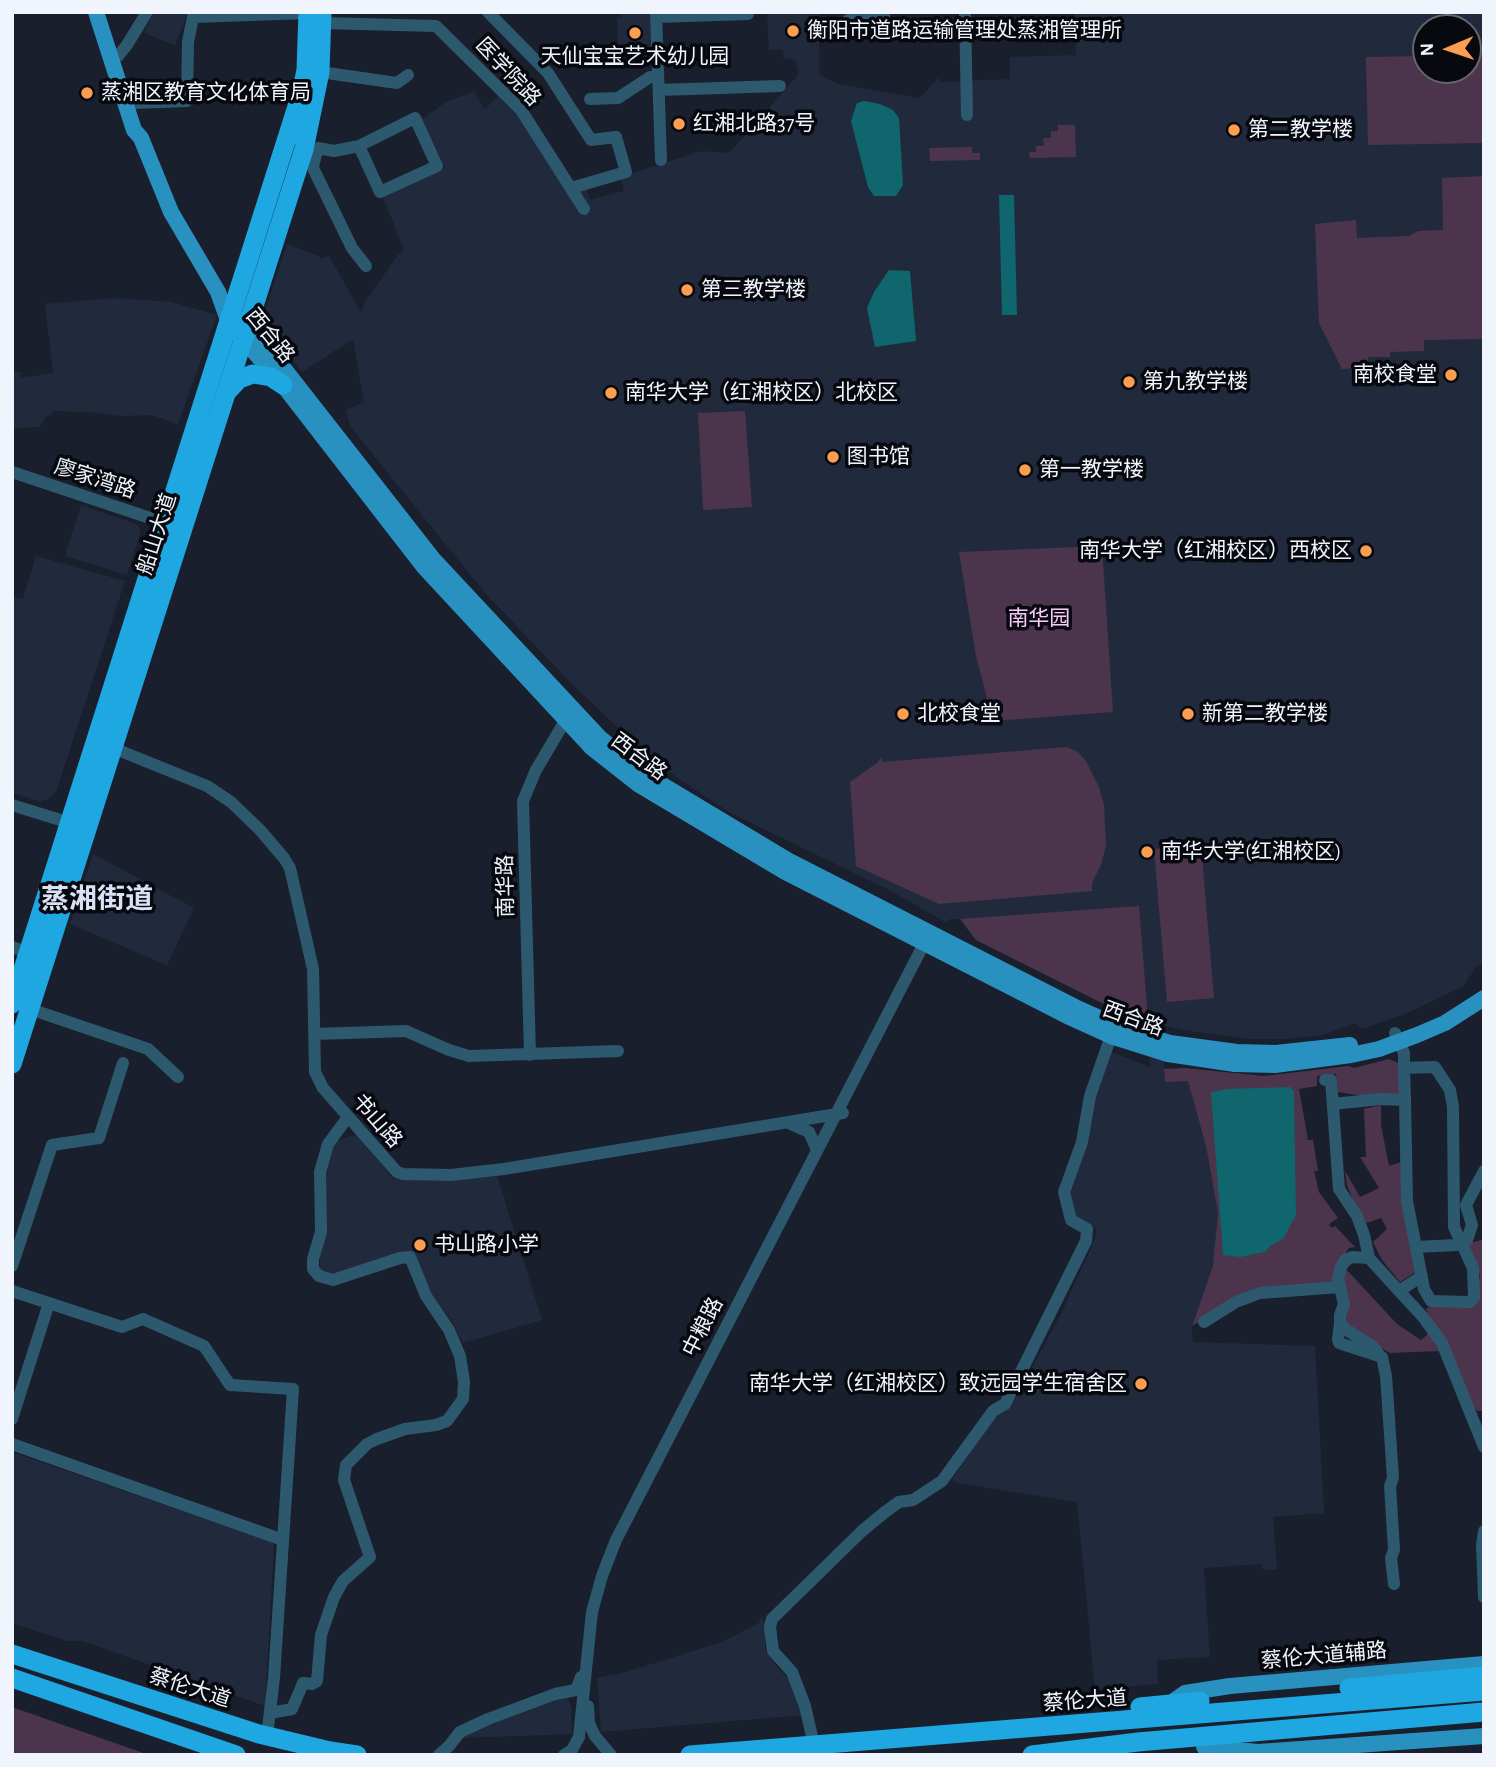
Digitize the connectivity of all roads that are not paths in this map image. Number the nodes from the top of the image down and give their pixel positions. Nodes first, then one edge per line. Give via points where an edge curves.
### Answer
1 (96, 12) edge
2 (106, 12) edge
3 (147, 12) edge
4 (488, 12) edge
5 (884, 12) edge
6 (965, 12) edge
7 (972, 12) edge
8 (656, 14) edge
9 (748, 14) edge
10 (315, 15) edge
11 (848, 20) dead end
12 (114, 58) junction
13 (320, 72) junction
14 (408, 75) dead end
15 (659, 83) junction
16 (780, 86) dead end
17 (590, 99) dead end
18 (130, 100) junction
19 (359, 146) junction
20 (661, 160) dead end
21 (308, 161) junction
22 (571, 188) junction
23 (584, 209) dead end
24 (366, 266) dead end
25 (261, 283) junction
26 (238, 325) junction
27 (284, 377) junction
28 (226, 393) junction
29 (12, 472) edge
30 (165, 523) junction
31 (562, 726) dead end
32 (113, 748) junction
33 (12, 805) edge
34 (12, 812) edge
35 (69, 826) junction
36 (930, 939) junction
37 (21, 950) edge
38 (1484, 984) edge
39 (1484, 998) edge
40 (21, 1006) edge
41 (315, 1034) junction
42 (1111, 1036) junction
43 (1397, 1037) junction
44 (618, 1051) dead end
45 (530, 1055) junction
46 (123, 1063) dead end
47 (12, 1064) edge
48 (1404, 1068) junction
49 (178, 1077) dead end
50 (1325, 1080) dead end
51 (1405, 1100) junction
52 (1333, 1104) junction
53 (839, 1114) junction
54 (348, 1117) junction
55 (787, 1123) junction
56 (817, 1150) junction
57 (1484, 1171) edge
58 (1462, 1242) junction
59 (1416, 1247) junction
60 (1369, 1258) junction
61 (12, 1266) edge
62 (1422, 1276) junction
63 (1340, 1287) junction
64 (12, 1291) edge
65 (1399, 1291) junction
66 (49, 1303) junction
67 (1204, 1322) dead end
68 (1478, 1416) edge
69 (12, 1419) edge
70 (12, 1444) edge
71 (1484, 1447) edge
72 (1484, 1531) edge
73 (283, 1540) junction
74 (1483, 1545) edge
75 (1394, 1584) dead end
76 (1484, 1597) edge
77 (18, 1655) edge
78 (1484, 1664) edge
79 (585, 1667) junction
80 (1484, 1676) edge
81 (12, 1678) edge
82 (1484, 1691) edge
83 (1170, 1703) junction
84 (1484, 1712) edge
85 (270, 1713) junction
86 (1484, 1724) edge
87 (1067, 1725) junction
88 (267, 1736) junction
89 (1484, 1736) edge
90 (814, 1745) junction
91 (1262, 1749) edge
92 (1208, 1751) edge
93 (236, 1755) edge
94 (357, 1755) edge
95 (439, 1755) edge
96 (564, 1755) edge
97 (611, 1755) edge
98 (690, 1755) edge
99 (1034, 1755) edge
100 (1079, 1755) edge
101 (1106, 1755) edge

1 - 12 main road, 西合路
2 - 12 main road, 西合路
3 - 12 street
4 - 22 street via 548,73 591,140 616,137 626,172
5 - 11 street via 884,19
6 - 7 street via 971,115
8 - 9 street
8 - 15 street
10 - 13 highway, 船山大道
10 - 18 street, 医学院路 via 193,17 187,101
10 - 22 street, 医学院路 via 436,26 521,110
10 - 26 highway, 船山大道 via 301,94
12 - 18 main road, 西合路
13 - 14 street via 397,83
13 - 21 highway, 船山大道
15 - 16 street
15 - 17 street via 650,77 618,98
15 - 20 street
18 - 26 main road, 西合路 via 177,209
19 - 19 street via 380,192 438,166 415,118
19 - 21 street via 334,151 318,148
21 - 24 street via 352,248
21 - 25 highway, 船山大道
22 - 23 street, 医学院路
25 - 26 highway, 船山大道
25 - 27 main road via 258,329
26 - 27 main road, 西合路
26 - 28 highway, 船山大道
26 - 30 highway, 船山大道
27 - 28 highway via 253,374 239,379
27 - 36 main road, 西合路 via 424,567 616,769 743,849
28 - 32 highway, 船山大道
29 - 30 street, 廖家湾路
30 - 35 highway, 船山大道
31 - 45 street, 南华路 via 523,801
32 - 40 highway, 船山大道
32 - 41 street, 书山路 via 207,786 231,802 284,858 313,969
33 - 35 street
34 - 35 street
35 - 37 highway, 船山大道
36 - 42 main road, 西合路
36 - 43 main road, 西合路 via 1115,1025 1170,1043 1276,1053
36 - 53 street, 中粮路
37 - 40 highway, 船山大道
38 - 43 main road, 西合路
39 - 43 main road, 西合路 via 1445,1023
40 - 47 highway, 船山大道
40 - 49 street via 148,1049
41 - 45 street via 406,1031 469,1056
41 - 54 street, 书山路 via 315,1072
42 - 43 main road, 西合路 via 1203,1060 1275,1065 1351,1055
42 - 90 street via 1064,1192 1071,1220 1087,1229 1086,1241 1005,1404 993,1411 942,1481 885,1512 772,1619 774,1651 792,1672
43 - 48 street
44 - 45 street
46 - 61 street via 99,1138 52,1145
48 - 51 street
48 - 58 street via 1435,1067 1450,1090 1454,1227
50 - 52 street via 1331,1080
51 - 52 street
51 - 59 street via 1407,1201
52 - 60 street via 1339,1189 1357,1216
53 - 55 street, 书山路
53 - 56 street, 中粮路
53 - 97 street, 中粮路 via 606,1576 597,1612 588,1697 589,1723
54 - 55 street, 书山路 via 397,1172 451,1175
54 - 85 street via 328,1144 320,1172 321,1232 313,1269 318,1276 333,1280 410,1257 460,1356 463,1399 447,1422 377,1439 346,1465 344,1480 370,1557 343,1581 334,1597 321,1635 317,1681 303,1684 292,1709
55 - 56 street via 809,1132
56 - 79 street, 中粮路 via 616,1540 592,1612
57 - 58 street via 1466,1205 1472,1225
58 - 59 street
58 - 62 street via 1473,1268 1473,1300 1430,1301
59 - 62 street
60 - 63 street via 1345,1260 1340,1267
60 - 65 street
62 - 65 street
63 - 67 street via 1260,1293
63 - 75 street via 1344,1304 1339,1343 1382,1357 1393,1478
64 - 66 street
65 - 68 street via 1442,1343
66 - 69 street
66 - 73 street via 122,1327 143,1319 204,1346 230,1385 293,1389
68 - 71 street
70 - 73 street
72 - 74 street
73 - 85 street
74 - 76 street
77 - 88 highway, 蔡伦大道
78 - 83 main road, 蔡伦大道辅路 via 1230,1686 1185,1693
79 - 95 street via 576,1690 460,1732
79 - 96 street, 中粮路 via 579,1737
80 - 83 highway
81 - 93 highway
82 - 87 highway, 蔡伦大道
83 - 87 highway
84 - 99 highway
85 - 88 street
86 - 91 highway
87 - 90 highway, 蔡伦大道
88 - 94 highway, 蔡伦大道
89 - 91 main road
90 - 98 highway, 蔡伦大道
91 - 92 highway
92 - 101 highway
99 - 100 highway

